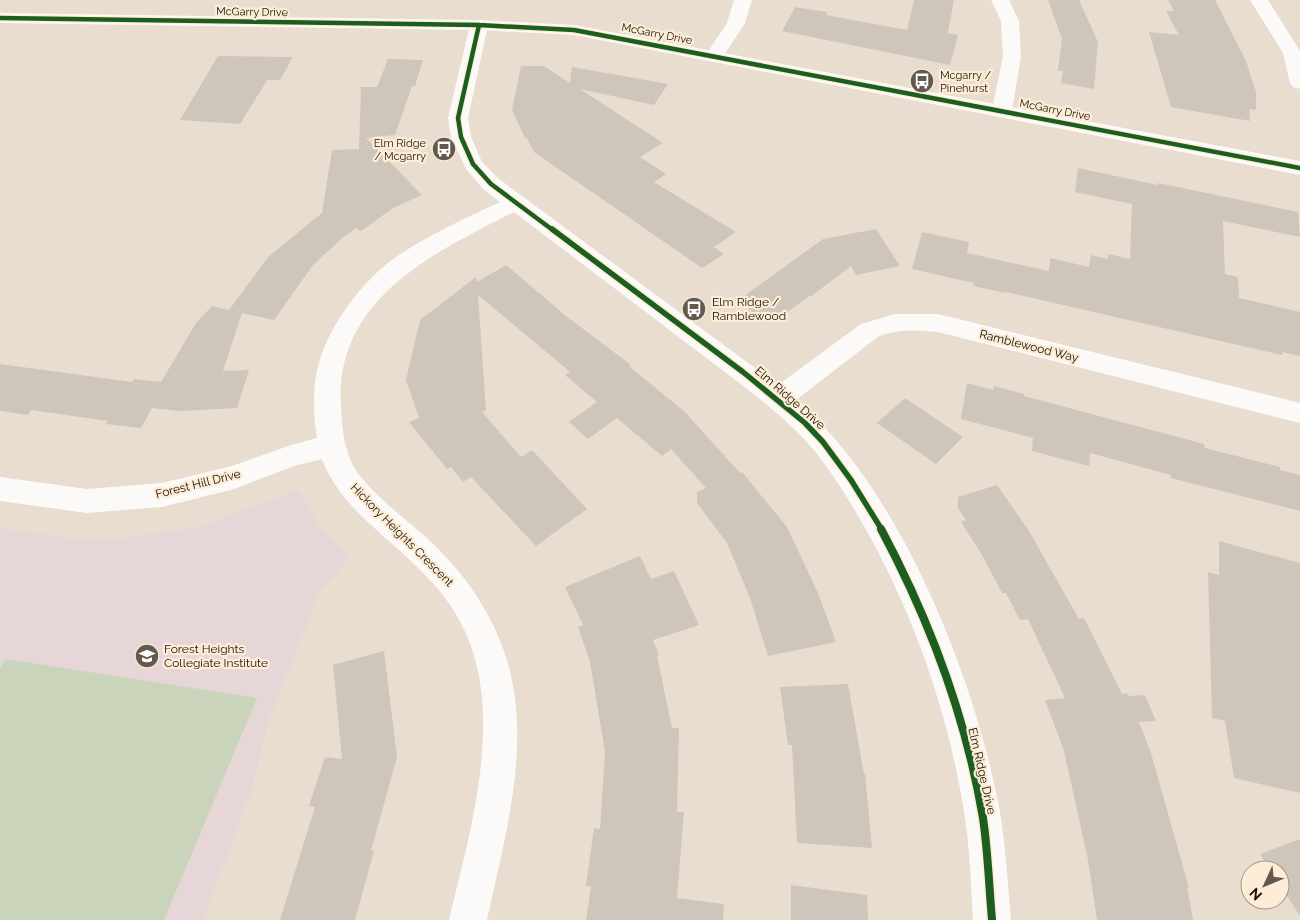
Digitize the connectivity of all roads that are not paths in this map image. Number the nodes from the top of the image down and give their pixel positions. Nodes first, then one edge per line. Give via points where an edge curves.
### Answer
1 (743, 0) edge
2 (1000, 0) edge
3 (1259, 0) edge
4 (0, 18) edge
5 (479, 25) junction
6 (714, 56) junction
7 (1300, 83) edge
8 (1002, 110) junction
9 (1300, 168) edge
10 (514, 203) junction
11 (777, 400) junction
12 (1300, 413) edge
13 (333, 445) junction
14 (0, 489) edge
15 (468, 920) edge
16 (992, 920) edge

1 - 6 street via 741,15 734,29
2 - 8 street via 1010,21 1012,56
3 - 7 street via 1292,53
4 - 5 street, McGarry Drive
5 - 6 street, McGarry Drive via 574,30
5 - 10 street, Elm Ridge Drive via 458,118 461,137 473,164
6 - 8 street, McGarry Drive
8 - 9 street, McGarry Drive
10 - 11 street, Elm Ridge Drive via 703,341
10 - 13 street, Hickory Heights Crescent via 430,246 399,267 367,296 332,362 326,407
11 - 12 street, Ramblewood Way via 870,330 887,323 909,321 938,323
11 - 16 street, Elm Ridge Drive via 822,441 856,488 896,556 922,616 950,688 980,804
13 - 14 street, Forest Hill Drive via 162,496 87,501
13 - 15 street, Hickory Heights Crescent via 341,471 359,495 453,584 476,620 490,659 498,699 501,748 495,797

